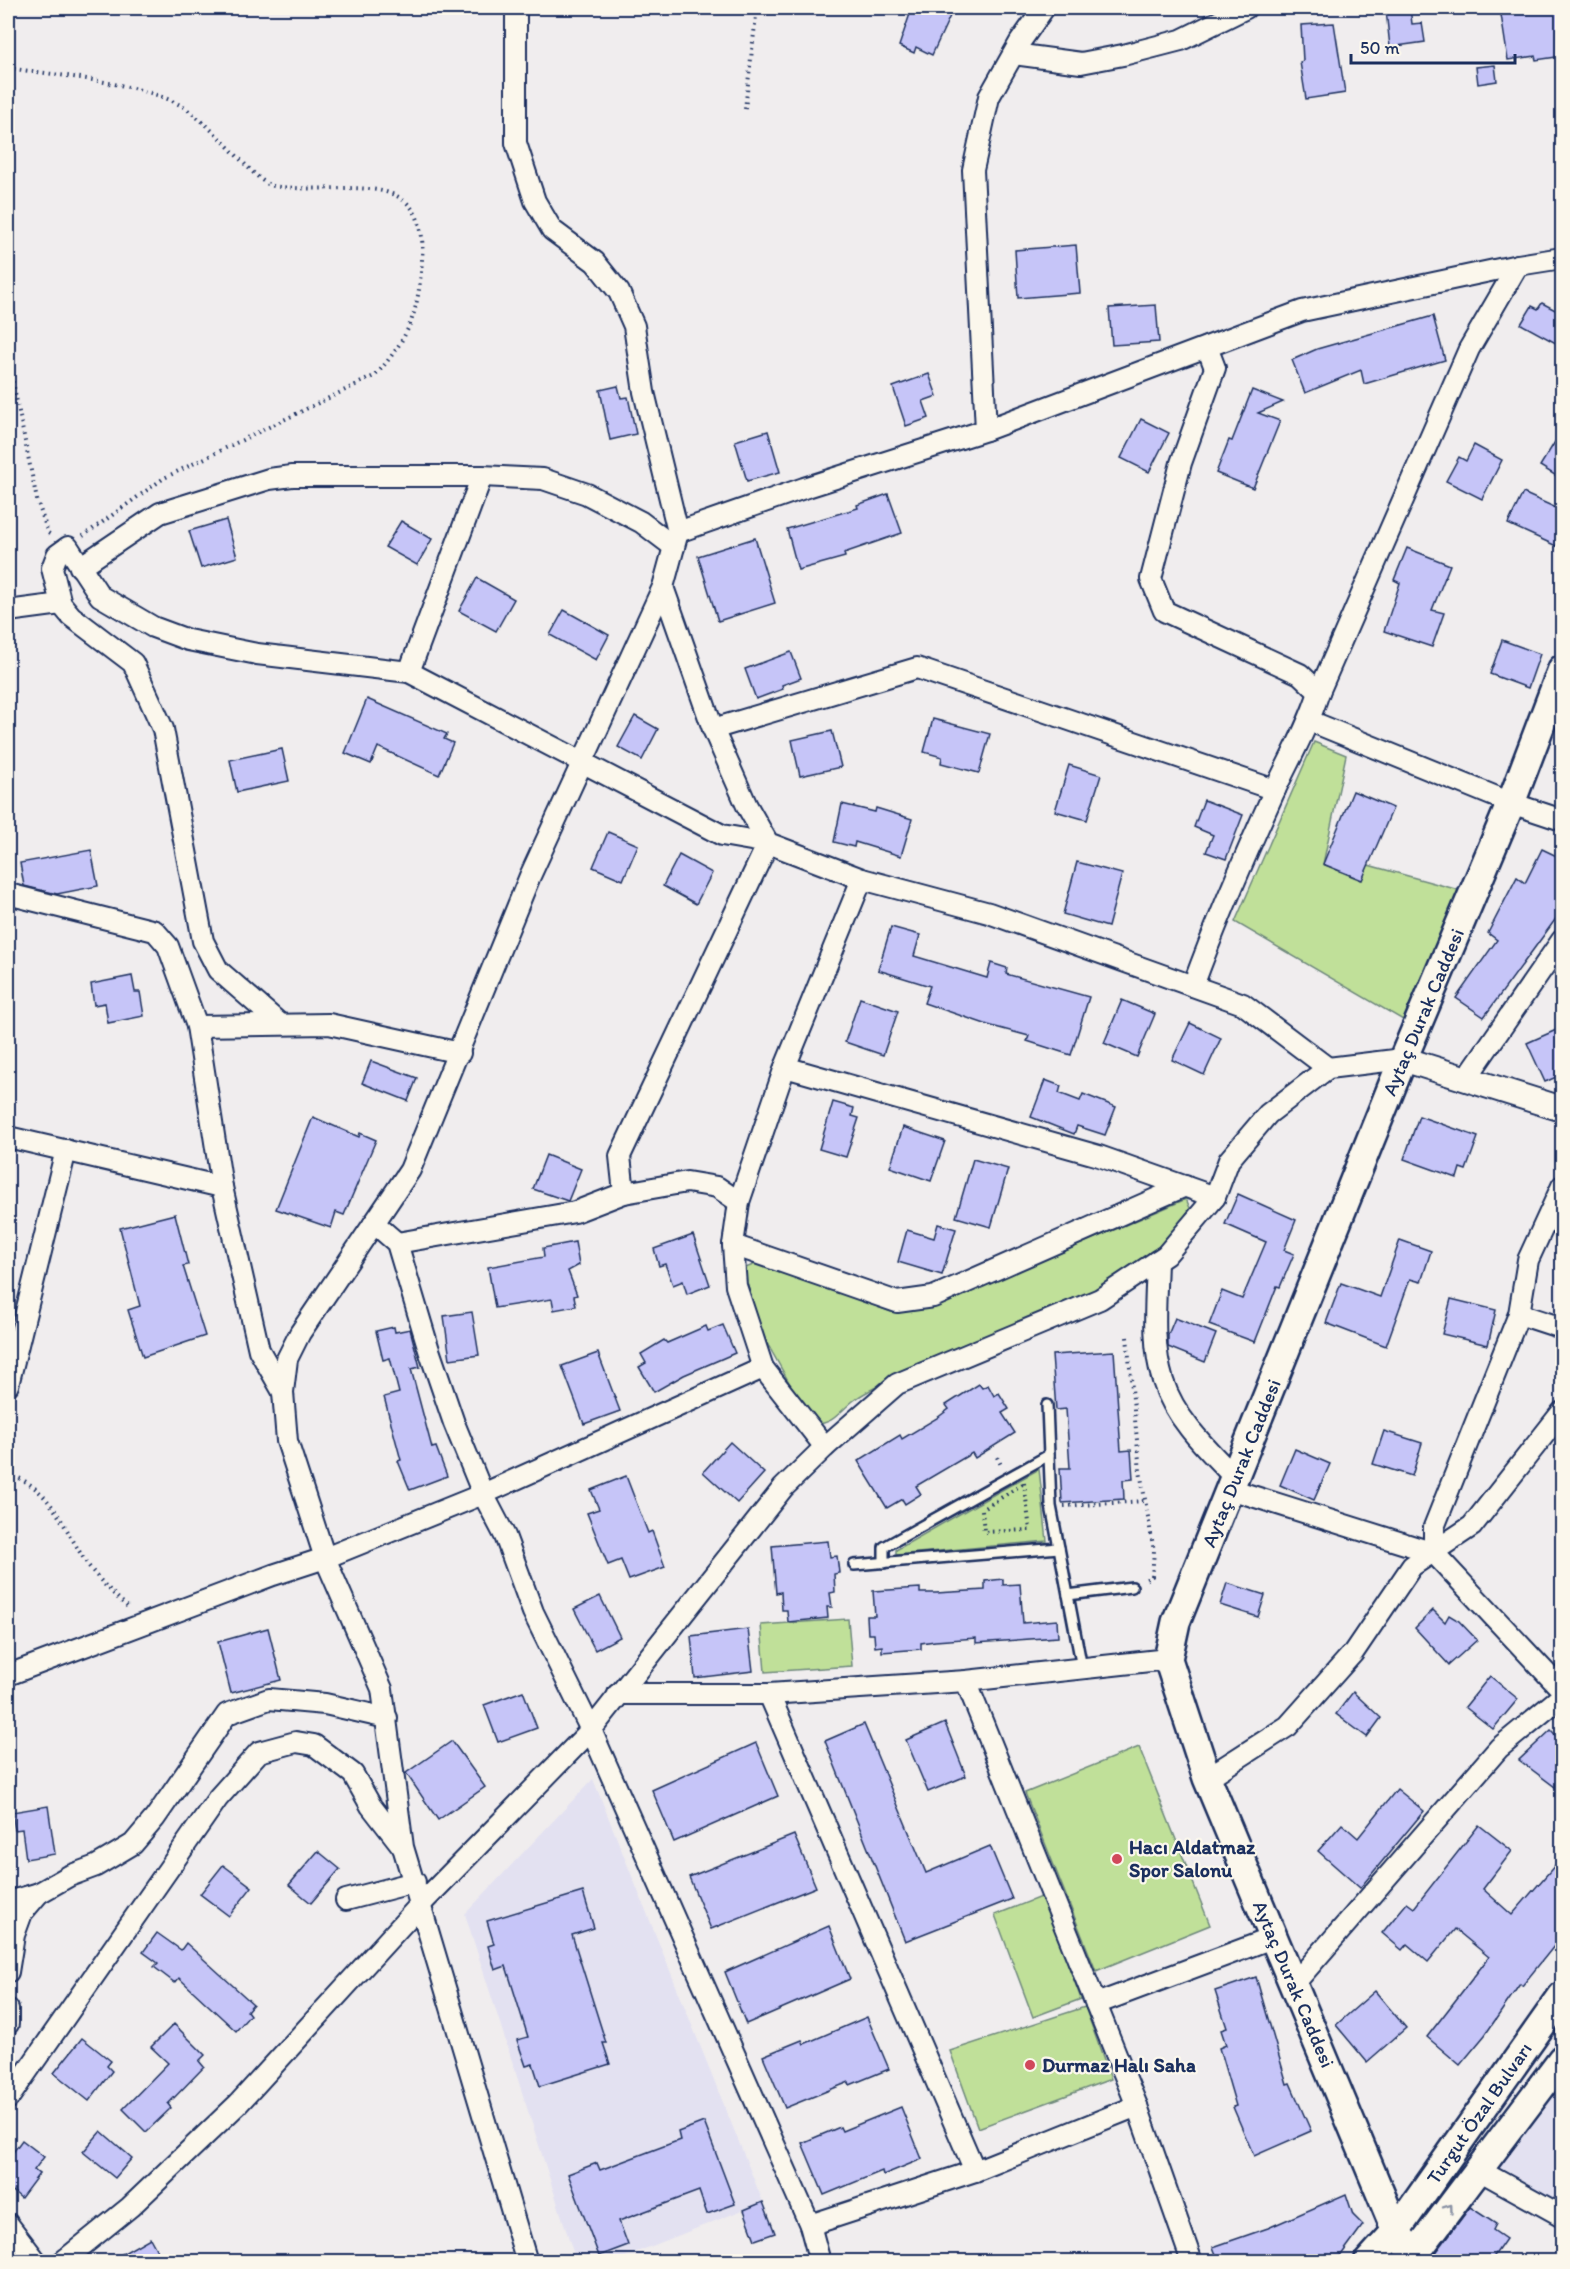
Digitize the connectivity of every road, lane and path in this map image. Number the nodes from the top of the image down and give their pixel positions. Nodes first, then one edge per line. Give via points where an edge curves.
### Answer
1 (516, 8) edge
2 (757, 8) edge
3 (1044, 8) edge
4 (1246, 8) edge
5 (1014, 54) junction
6 (8, 68) edge
7 (745, 110) dead end
8 (1563, 258) edge
9 (1518, 265) junction
10 (1207, 347) junction
11 (8, 358) edge
12 (986, 430) junction
13 (482, 476) junction
14 (676, 540) junction
15 (68, 547) junction
16 (80, 567) junction
17 (663, 586) junction
18 (61, 604) junction
19 (8, 611) edge
20 (1563, 669) edge
21 (409, 672) junction
22 (1319, 692) junction
23 (1310, 721) junction
24 (712, 729) junction
25 (581, 762) junction
26 (1275, 790) junction
27 (1511, 803) junction
28 (1563, 820) edge
29 (768, 843) junction
30 (862, 879) junction
31 (8, 894) edge
32 (1563, 940) edge
33 (1193, 986) junction
34 (280, 1024) junction
35 (197, 1026) junction
36 (460, 1053) junction
37 (1403, 1059) junction
38 (784, 1067) junction
39 (1328, 1068) junction
40 (1466, 1079) junction
41 (1563, 1109) edge
42 (8, 1137) edge
43 (66, 1150) junction
44 (1185, 1186) junction
45 (1563, 1186) edge
46 (222, 1187) junction
47 (624, 1193) junction
48 (1215, 1197) junction
49 (739, 1202) junction
50 (374, 1224) junction
51 (397, 1243) junction
52 (733, 1245) junction
53 (1157, 1261) junction
54 (1519, 1314) junction
55 (1563, 1328) edge
56 (1128, 1337) dead end
57 (764, 1368) junction
58 (8, 1385) edge
59 (283, 1392) junction
60 (1047, 1405) dead end
61 (1563, 1412) edge
62 (825, 1447) junction
63 (1049, 1455) junction
64 (8, 1474) edge
65 (1232, 1483) junction
66 (483, 1494) junction
67 (1145, 1501) junction
68 (1051, 1506) junction
69 (1028, 1510) junction
70 (1059, 1548) junction
71 (1434, 1553) junction
72 (325, 1558) junction
73 (884, 1563) junction
74 (854, 1565) dead end
75 (1132, 1587) joint
76 (1068, 1595) junction
77 (146, 1623) junction
78 (1168, 1659) junction
79 (1082, 1668) junction
80 (8, 1675) edge
81 (966, 1681) junction
82 (1563, 1690) edge
83 (618, 1694) junction
84 (769, 1694) junction
85 (1563, 1696) edge
86 (387, 1718) junction
87 (591, 1730) junction
88 (1207, 1778) junction
89 (403, 1847) junction
90 (415, 1882) junction
91 (39, 1893) junction
92 (346, 1900) dead end
93 (8, 1902) edge
94 (419, 1906) junction
95 (1275, 1937) junction
96 (8, 1972) edge
97 (1294, 1984) junction
98 (1563, 1996) edge
99 (1096, 2004) junction
100 (8, 2009) edge
101 (8, 2024) edge
102 (1563, 2059) edge
103 (8, 2099) edge
104 (1137, 2106) junction
105 (1477, 2169) junction
106 (975, 2171) junction
107 (1563, 2216) edge
108 (8, 2224) edge
109 (810, 2225) junction
110 (1396, 2231) junction
111 (1412, 2258) edge
112 (37, 2262) edge
113 (62, 2262) edge
114 (527, 2262) edge
115 (820, 2262) edge
116 (1192, 2262) edge
117 (1368, 2262) edge

1 - 14 street via 516,143 535,201 552,230 595,262 619,292 634,326
2 - 7 path
3 - 5 street
4 - 5 street via 1182,40 1123,55 1081,63
5 - 12 street via 988,97 974,170
6 - 15 path via 159,95 186,109 268,184 390,192 403,199 418,217 423,244 417,305 410,328 376,375 164,478
8 - 9 street
9 - 10 street via 1302,311
9 - 22 street via 1469,349
10 - 12 street
10 - 22 street via 1215,368 1181,463 1151,579 1164,611 1300,674
11 - 15 path via 37,500 48,533
12 - 14 street via 804,488
13 - 14 street via 543,479 587,494
13 - 16 street via 269,479 160,513
13 - 21 street
14 - 17 street
15 - 16 street
15 - 18 street via 57,555 52,568
16 - 21 street via 100,596 153,627 188,640 257,654
17 - 24 street
17 - 25 street
18 - 19 street
18 - 34 street via 133,663 163,729 203,941 218,970
20 - 27 main road, Aytaç Durak Caddesi
21 - 25 street
22 - 23 street
23 - 26 street
23 - 27 street
24 - 26 street via 917,668
24 - 29 street
25 - 29 street via 722,835
25 - 36 street via 530,876
26 - 33 street
27 - 28 street
27 - 37 main road, Aytaç Durak Caddesi
29 - 30 street
29 - 47 street via 620,1156
30 - 33 street via 989,913
30 - 38 street
31 - 35 street via 155,931 168,946
32 - 40 street
33 - 39 street via 1243,1004
34 - 35 street
34 - 36 street via 328,1024
35 - 46 street
36 - 50 street via 410,1170
37 - 39 street
37 - 40 street
37 - 65 main road, Aytaç Durak Caddesi
38 - 44 street via 1099,1156
38 - 49 street
39 - 48 street via 1268,1114 1228,1160
40 - 41 street
42 - 43 street
43 - 46 street
43 - 58 street
44 - 48 street
44 - 52 street via 933,1297 897,1302
45 - 54 street via 1528,1260
46 - 59 street via 259,1350
47 - 49 street via 687,1182 717,1187
47 - 51 street via 575,1212
48 - 53 street
49 - 52 street
50 - 51 street
50 - 59 street via 300,1333 288,1359
51 - 66 street via 446,1402
52 - 57 street via 736,1286
53 - 62 street via 1100,1299 897,1384
53 - 65 street via 1155,1324 1163,1381 1179,1413
54 - 55 street
54 - 71 street via 1434,1527
56 - 67 path
57 - 62 street
57 - 66 street
59 - 72 street via 287,1441
60 - 63 lane
61 - 71 street via 1472,1526
62 - 83 street via 783,1488
63 - 68 lane
63 - 73 lane via 884,1547
64 - 77 path via 22,1478 42,1492 89,1566
65 - 71 street
65 - 78 main road, Aytaç Durak Caddesi via 1176,1622
66 - 72 street
66 - 87 street via 506,1536 533,1612
67 - 68 path
67 - 75 path via 1154,1551 1152,1576
68 - 69 path
68 - 70 lane
69 - 69 path via 1030,1530 984,1532 982,1510 1024,1483
70 - 73 lane
70 - 76 lane
71 - 82 street
71 - 88 street via 1412,1566 1353,1653 1288,1726
72 - 77 street
72 - 86 street via 382,1689
73 - 74 lane
75 - 76 lane
76 - 79 lane
77 - 80 street
78 - 79 street
78 - 88 main road, Aytaç Durak Caddesi
79 - 81 street
81 - 84 street
81 - 99 street
83 - 84 street
83 - 87 street
84 - 106 street
85 - 97 street via 1499,1748
86 - 89 street
86 - 91 street via 325,1704 269,1699 227,1713 133,1844
87 - 94 street
87 - 109 street
88 - 95 main road, Aytaç Durak Caddesi
89 - 90 street
89 - 103 street via 352,1774 314,1745 296,1742 259,1752 218,1798
90 - 92 street
90 - 94 street
91 - 93 street
91 - 96 street via 22,1914
94 - 113 street via 238,2104 130,2207
94 - 114 street
95 - 97 main road, Aytaç Durak Caddesi
95 - 99 street
97 - 110 main road, Aytaç Durak Caddesi
98 - 110 main road, Turgut Özal Bulvarı
99 - 104 street
100 - 101 street
102 - 105 main road, Turgut Özal Bulvarı
104 - 106 street
104 - 116 street
105 - 107 street
111 -> 105 main road, Turgut Özal Bulvarı
106 - 109 street
108 - 112 street
109 - 115 street
110 - 111 main road, Aytaç Durak Caddesi
110 - 117 main road, Turgut Özal Bulvarı

